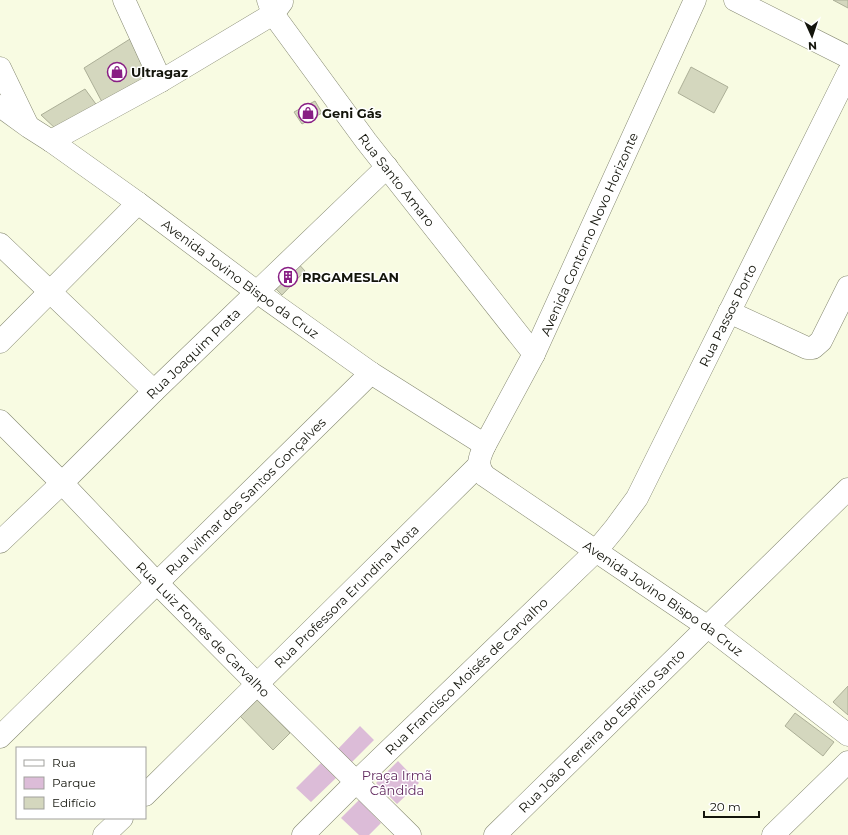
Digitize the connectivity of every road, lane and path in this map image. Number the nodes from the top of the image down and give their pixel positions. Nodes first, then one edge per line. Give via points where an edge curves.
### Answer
1 (124, 0) edge
2 (695, 0) edge
3 (735, 0) edge
4 (275, 5) edge
5 (848, 57) edge
6 (0, 68) edge
7 (848, 73) edge
8 (161, 81) junction
9 (0, 106) edge
10 (29, 127) junction
11 (51, 141) junction
12 (387, 167) junction
13 (138, 204) junction
14 (0, 244) edge
15 (848, 287) edge
16 (49, 292) junction
17 (258, 292) junction
18 (729, 312) junction
19 (0, 342) edge
20 (534, 354) junction
21 (372, 372) junction
22 (154, 391) junction
23 (0, 421) edge
24 (485, 445) junction
25 (479, 465) junction
26 (62, 483) junction
27 (848, 488) edge
28 (0, 542) edge
29 (596, 552) junction
30 (157, 583) junction
31 (708, 627) junction
32 (258, 684) junction
33 (848, 735) edge
34 (0, 737) edge
35 (848, 762) edge
36 (356, 782) junction
37 (146, 794) edge
38 (121, 819) edge
39 (104, 835) edge
40 (304, 835) edge
41 (410, 835) edge
42 (495, 835) edge
43 (773, 835) edge

1 - 8 street
2 - 20 street, Avenida Contorno Novo Horizonte
3 - 5 street
4 - 8 street
4 - 12 street, Rua Santo Amaro via 366,141
6 - 10 street
7 - 18 street, Rua Passos Porto
8 - 11 street
9 - 10 street, Avenida Jovino Bispo da Cruz
10 - 11 street, Avenida Jovino Bispo da Cruz
11 - 13 street, Avenida Jovino Bispo da Cruz
12 - 17 street, Rua Joaquim Prata
12 - 20 street, Rua Santo Amaro
13 - 16 street
13 - 17 street, Avenida Jovino Bispo da Cruz
14 - 16 street
15 - 18 street via 821,341 813,348 807,348
16 - 19 street
16 - 22 street
17 - 21 street, Avenida Jovino Bispo da Cruz
17 - 22 street, Rua Joaquim Prata
18 - 29 street, Rua Passos Porto via 637,498
20 - 24 street, Avenida Contorno Novo Horizonte
21 - 24 street, Avenida Jovino Bispo da Cruz
21 - 30 street, Rua Ivilmar dos Santos Gonçalves
22 - 26 street, Rua Joaquim Prata
23 - 26 street, Rua Luiz Fontes de Carvalho
24 - 25 street, Avenida Contorno Novo Horizonte via 479,458
25 - 29 street, Avenida Jovino Bispo da Cruz via 485,476
25 - 32 street, Rua Professora Erundina Mota
26 - 28 street, Rua Joaquim Prata
26 - 30 street, Rua Luiz Fontes de Carvalho
27 - 31 street, Rua João Ferreira do Espírito Santo
29 - 31 street, Avenida Jovino Bispo da Cruz
29 - 36 street, Rua Francisco Moisés de Carvalho
30 - 32 street, Rua Luiz Fontes de Carvalho
30 - 34 street, Rua Ivilmar dos Santos Gonçalves
31 - 33 street, Avenida Jovino Bispo da Cruz
31 - 42 street, Rua João Ferreira do Espírito Santo
32 - 36 street, Rua Luiz Fontes de Carvalho
32 - 37 street, Rua Professora Erundina Mota
35 - 43 street
36 - 40 street, Rua Francisco Moisés de Carvalho
36 - 41 street, Rua Luiz Fontes de Carvalho
38 - 39 street

